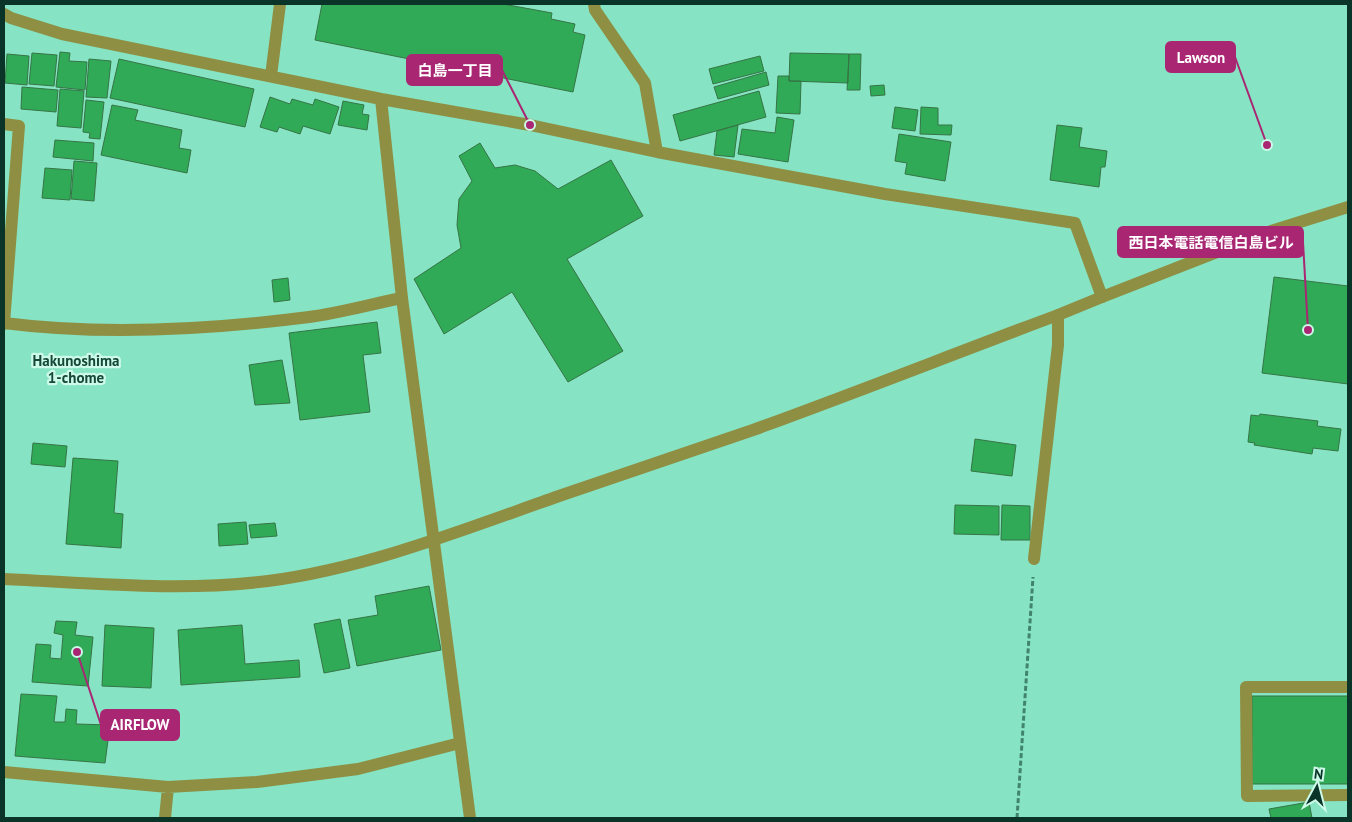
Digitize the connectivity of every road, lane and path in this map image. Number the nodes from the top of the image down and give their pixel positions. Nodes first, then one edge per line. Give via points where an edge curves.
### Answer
1 (280, 4) edge
2 (594, 4) edge
3 (4, 14) edge
4 (271, 76) junction
5 (381, 98) junction
6 (4, 124) edge
7 (657, 152) junction
8 (1348, 207) edge
9 (1102, 297) junction
10 (402, 298) junction
11 (1058, 315) junction
12 (4, 323) edge
13 (434, 540) junction
14 (1034, 559) joint
15 (4, 579) edge
16 (1348, 687) edge
17 (460, 744) junction
18 (4, 772) edge
19 (168, 787) junction
20 (1348, 795) edge
21 (165, 818) edge
22 (470, 818) edge
23 (1017, 818) edge

1 - 4 street
2 - 7 street via 645,83
3 - 4 street via 62,34
4 - 5 street
5 - 7 street
5 - 10 street
6 - 12 street via 19,126
7 - 9 street via 885,194 1075,223
8 - 9 street via 1272,231
9 - 11 street
10 - 12 street via 310,317 205,328 50,328
10 - 13 street
11 - 13 street via 754,429
11 - 14 street via 1058,344
13 - 15 street via 340,567 251,583 156,587
13 - 17 street
14 - 23 path
16 - 20 street via 1246,687 1247,796
17 - 19 street via 358,769 257,782
17 - 22 street
18 - 19 street
19 - 21 street

